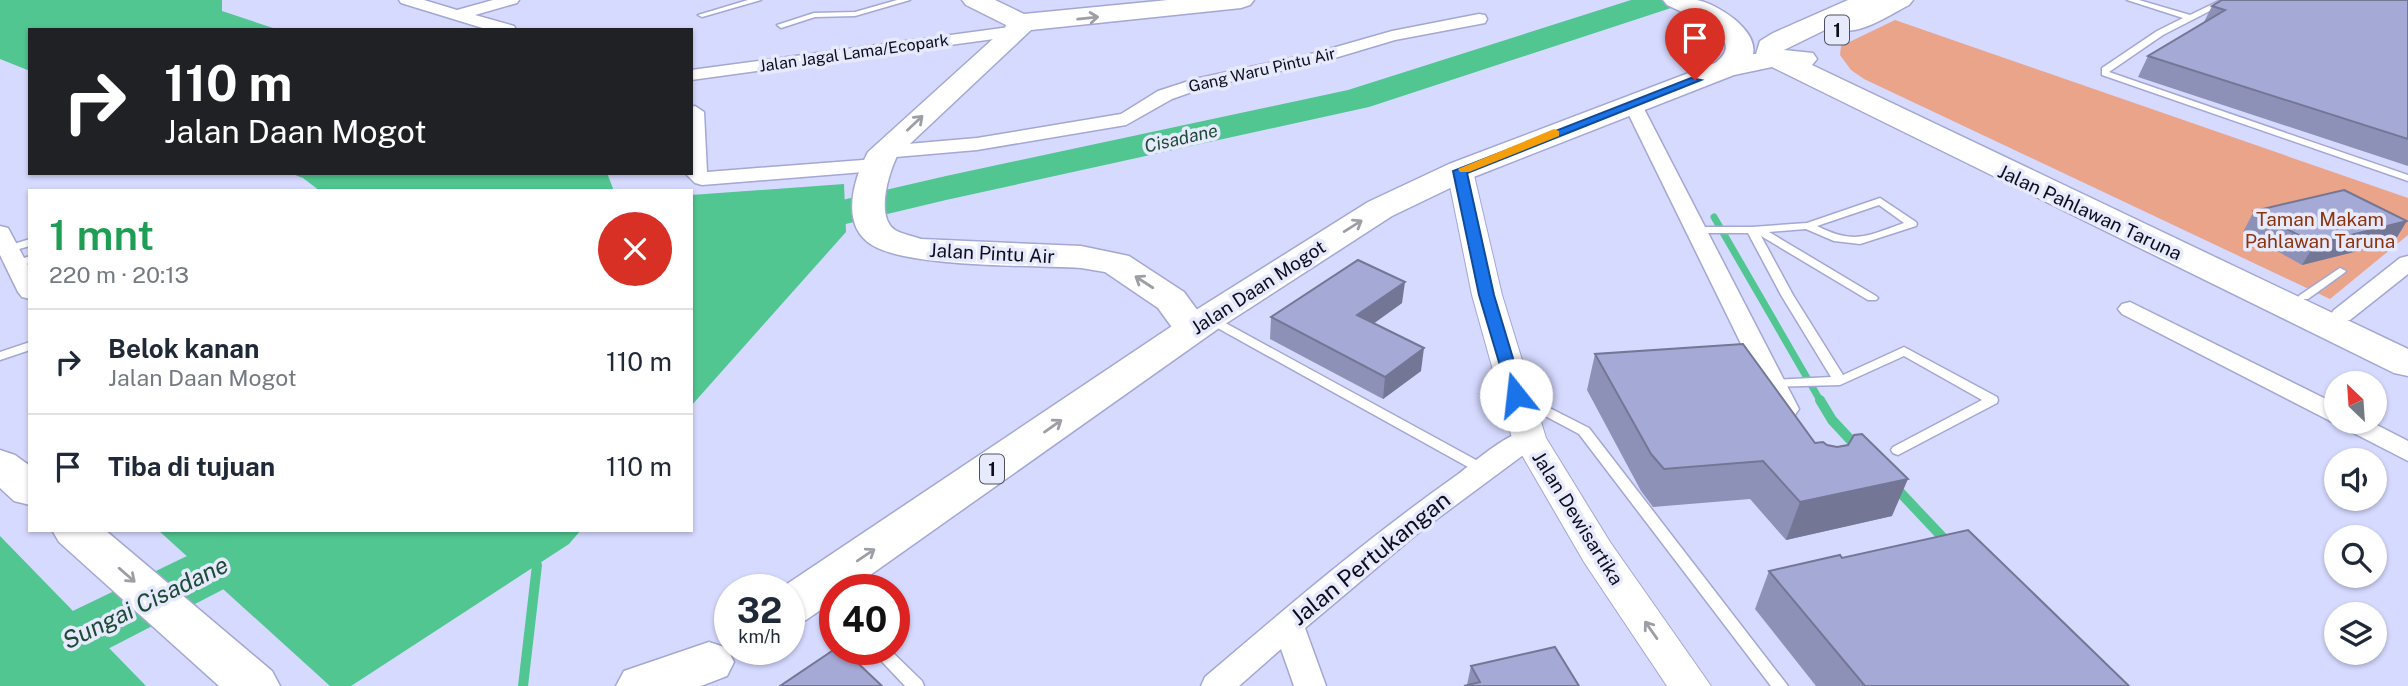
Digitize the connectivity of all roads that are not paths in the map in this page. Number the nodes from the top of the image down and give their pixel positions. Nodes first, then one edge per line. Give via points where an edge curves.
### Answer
1 (407, 0) edge
2 (511, 0) edge
3 (757, 0) edge
4 (906, 0) edge
5 (975, 0) edge
6 (1234, 0) edge
7 (1676, 0) edge
8 (1869, 0) edge
9 (1900, 0) edge
10 (2131, 0) edge
11 (2227, 0) edge
12 (457, 15) junction
13 (702, 15) dead end
14 (2190, 18) junction
15 (1479, 19) dead end
16 (1717, 20) junction
17 (782, 24) dead end
18 (1019, 26) junction
19 (501, 28) edge
20 (1800, 30) junction
21 (1774, 51) junction
22 (1803, 59) joint
23 (1725, 69) junction
24 (693, 75) edge
25 (1695, 80) junction
26 (1832, 81) junction
27 (1632, 103) junction
28 (695, 112) dead end
29 (877, 164) junction
30 (1460, 171) junction
31 (2408, 177) edge
32 (1808, 226) junction
33 (1699, 230) junction
34 (1751, 230) junction
35 (17, 249) edge
36 (2408, 262) edge
37 (2340, 271) dead end
38 (28, 285) edge
39 (2304, 297) junction
40 (1872, 298) dead end
41 (2130, 309) dead end
42 (2342, 315) junction
43 (1200, 323) junction
44 (2408, 346) edge
45 (28, 347) edge
46 (0, 356) edge
47 (2408, 364) edge
48 (1836, 382) junction
49 (1779, 383) junction
50 (1516, 395) junction
51 (2324, 409) edge
52 (1797, 429) edge
53 (2373, 434) edge
54 (1529, 438) junction
55 (1898, 450) dead end
56 (2408, 452) edge
57 (1482, 469) junction
58 (77, 532) edge
59 (813, 602) edge
60 (1288, 624) junction
61 (704, 665) edge
62 (894, 665) edge
63 (254, 686) edge
64 (642, 686) edge
65 (916, 686) edge
66 (1217, 686) edge
67 (1310, 686) edge
68 (1690, 686) edge
69 (1780, 686) edge

1 - 12 street
2 - 12 street
3 - 13 lane
4 - 17 lane via 855,14 814,15
5 - 18 main road
18 -> 6 main road
7 - 16 main road
8 - 20 main road, Jalan Daan Mogot / 1
9 - 26 main road, 1 via 1819,39 1816,51
10 - 14 lane
11 - 14 lane
12 - 19 street
14 - 31 lane via 2160,33 2105,74
15 - 29 street, Gang Waru Pintu Air via 1201,83 1165,95 1126,119
16 - 20 main road via 1762,31
16 - 23 main road via 1740,41 1742,50
18 - 24 street, Jalan Jagal Lama/Ecopark
29 -> 18 main road
20 - 21 main road, Jalan Daan Mogot / 1
21 - 22 main road, Jalan Daan Mogot / 1
21 - 23 main road, Jalan Daan Mogot / 1
21 - 26 main road, Jalan Pahlawan Taruna
22 - 26 main road, Jalan Pahlawan Taruna
23 - 25 main road, Jalan Daan Mogot / 1
25 - 26 main road
25 - 27 main road, Jalan Daan Mogot / 1
26 - 39 main road, Jalan Pahlawan Taruna
26 - 47 main road, Jalan Pahlawan Taruna
27 - 30 main road, Jalan Daan Mogot / 1
27 - 33 street
28 - 29 street, Gang Waru Pintu Air via 695,173 702,179
43 -> 29 main road, Jalan Pintu Air via 1116,264 1081,257 918,249 884,238 874,228 868,199
43 -> 30 main road, Jalan Daan Mogot / 1 via 1380,209
30 - 50 street, Jalan Dewisartika via 1487,295
32 - 32 lane via 1880,201 1912,224 1853,244
32 - 34 lane
33 - 34 lane
33 - 49 street
34 - 40 lane
34 - 48 lane
35 - 38 street
36 - 42 street
37 - 39 lane
39 - 42 main road, Jalan Pahlawan Taruna
41 - 51 street
42 - 44 main road, Jalan Pahlawan Taruna
43 - 57 lane
59 -> 43 main road, Jalan Daan Mogot / 1
45 - 46 lane
48 - 49 lane
48 - 55 lane via 1904,351 1992,400
49 - 52 street
50 - 54 street, Jalan Dewisartika
50 - 69 lane via 1584,431
53 - 56 street
54 - 57 street, Jalan Pertukangan
68 -> 54 street, Jalan Dewisartika via 1597,552
57 - 60 street, Jalan Pertukangan
58 -> 63 main road
60 - 66 street, Jalan Pertukangan
60 - 67 street
61 - 64 main road
62 - 65 lane

